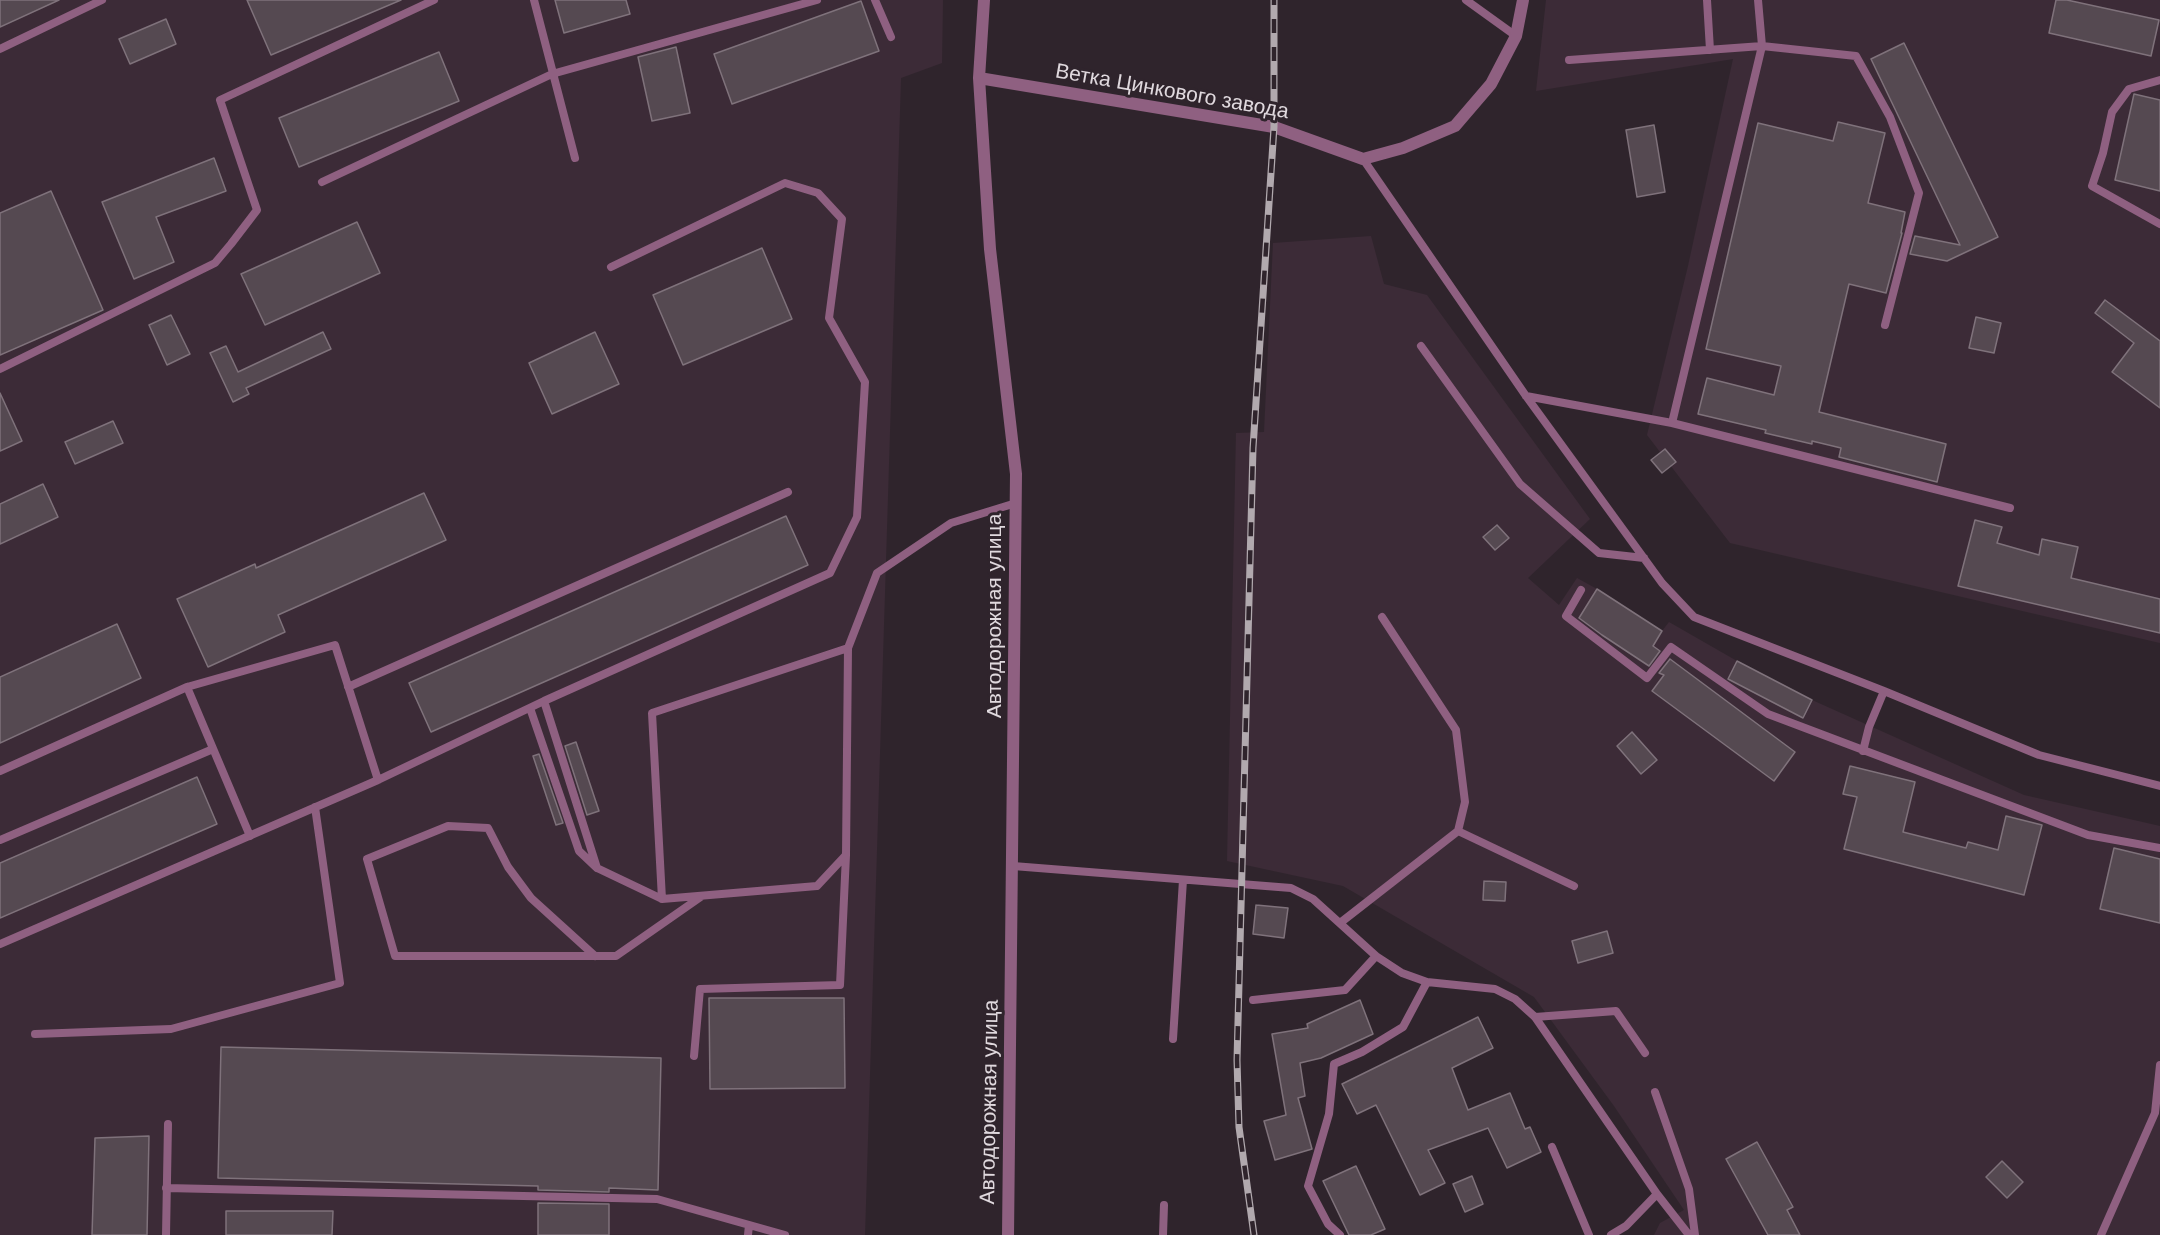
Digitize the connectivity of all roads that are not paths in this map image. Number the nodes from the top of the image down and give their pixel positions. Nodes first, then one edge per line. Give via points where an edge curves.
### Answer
1 (102, 0) edge
2 (434, 0) edge
3 (534, 0) edge
4 (817, 0) edge
5 (875, 0) edge
6 (984, 0) edge
7 (1466, 0) edge
8 (1523, 0) edge
9 (1707, 0) edge
10 (1758, 0) edge
11 (1516, 36) junction
12 (891, 37) dead end
13 (1762, 46) junction
14 (0, 49) edge
15 (1710, 50) junction
16 (1569, 60) dead end
17 (552, 74) junction
18 (979, 78) junction
19 (2160, 80) edge
20 (575, 158) dead end
21 (1363, 159) junction
22 (322, 182) dead end
23 (2160, 224) edge
24 (611, 267) dead end
25 (1885, 325) dead end
26 (1421, 346) dead end
27 (0, 369) edge
28 (1526, 396) junction
29 (1672, 423) junction
30 (788, 492) dead end
31 (1016, 503) junction
32 (2010, 508) dead end
33 (1644, 558) junction
34 (1581, 590) dead end
35 (1382, 617) dead end
36 (848, 648) junction
37 (187, 687) junction
38 (348, 687) junction
39 (1884, 691) junction
40 (544, 701) junction
41 (530, 708) junction
42 (213, 749) junction
43 (1863, 751) junction
44 (0, 771) edge
45 (378, 780) junction
46 (2160, 786) edge
47 (315, 807) junction
48 (1458, 831) junction
49 (250, 836) junction
50 (0, 840) edge
51 (2160, 848) edge
52 (846, 855) junction
53 (1013, 866) junction
54 (597, 868) junction
55 (1183, 880) junction
56 (1574, 886) dead end
57 (702, 896) junction
58 (662, 899) junction
59 (1340, 923) junction
60 (0, 944) edge
61 (595, 956) junction
62 (1376, 956) junction
63 (1427, 982) junction
64 (1253, 1000) dead end
65 (1535, 1017) junction
66 (34, 1034) dead end
67 (1173, 1039) dead end
68 (1645, 1053) dead end
69 (694, 1056) dead end
70 (2160, 1065) edge
71 (1655, 1092) dead end
72 (168, 1124) dead end
73 (1552, 1147) dead end
74 (166, 1188) junction
75 (1657, 1194) junction
76 (1164, 1205) dead end
77 (749, 1225) junction
78 (166, 1235) edge
79 (748, 1235) edge
80 (785, 1235) edge
81 (1008, 1235) edge
82 (1163, 1235) edge
83 (1340, 1235) edge
84 (1589, 1235) edge
85 (1611, 1235) edge
86 (1689, 1235) edge
87 (1695, 1235) edge
88 (2101, 1235) edge

1 - 14 lane
2 - 27 lane via 220,100 257,210 231,244 215,263
3 - 17 lane
4 - 17 lane
5 - 12 lane
6 - 18 street, Автодорожная улица
7 - 11 lane
8 - 11 street
9 - 15 lane
10 - 13 lane
11 - 21 street via 1491,84 1455,126 1403,148
13 - 15 lane
13 - 25 lane via 1856,56 1890,117 1919,193
13 - 29 lane
15 - 16 lane
17 - 20 lane
17 - 22 lane
18 - 21 street, Ветка Цинкового завода via 1274,127
18 - 31 street, Автодорожная улица via 990,249
19 - 23 lane via 2129,89 2112,112 2092,186
21 - 28 lane
24 - 40 lane via 786,183 818,193 842,219 829,318 865,382 857,517 830,573
26 - 33 lane via 1520,484 1599,553
28 - 29 lane
28 - 33 lane
29 - 32 lane
30 - 38 lane
31 - 36 lane via 951,523 877,573
31 - 53 street, Автодорожная улица
33 - 39 lane via 1694,617
34 - 43 lane via 1566,616 1647,678 1671,647 1768,714
35 - 48 lane via 1456,730 1466,802
36 - 52 lane
36 - 58 lane via 652,713
37 - 38 lane via 335,645
37 - 42 lane
37 - 44 lane
38 - 45 lane
39 - 43 lane
39 - 46 lane via 2039,755
40 - 41 lane
40 - 54 lane
41 - 45 lane
41 - 54 lane via 579,851
42 - 49 lane
42 - 50 lane
43 - 51 lane via 2088,835
45 - 47 lane
47 - 49 lane
47 - 66 lane via 340,983 171,1029
48 - 56 lane
48 - 59 lane
49 - 60 lane
52 - 57 lane via 817,886
52 - 69 lane via 840,986 699,989
53 - 55 lane
53 - 81 street, Автодорожная улица
54 - 58 lane
55 - 59 lane via 1290,888 1313,898
55 - 67 lane
57 - 58 lane
57 - 61 lane via 616,956
59 - 62 lane
61 - 61 lane via 395,956 367,859 448,826 488,828 508,867 531,898
62 - 63 lane via 1402,973
62 - 64 lane via 1345,990
63 - 65 lane via 1495,989 1515,999
63 - 83 lane via 1403,1027 1334,1064 1329,1114 1308,1186 1328,1224
65 - 68 lane via 1616,1011
65 - 75 lane
70 - 88 lane via 2155,1113
71 - 87 lane via 1689,1189
72 - 74 lane
73 - 84 lane
74 - 77 lane via 657,1199
74 - 78 lane
75 - 85 lane via 1626,1226
75 - 86 lane
76 - 82 lane
77 - 79 lane
77 - 80 lane

